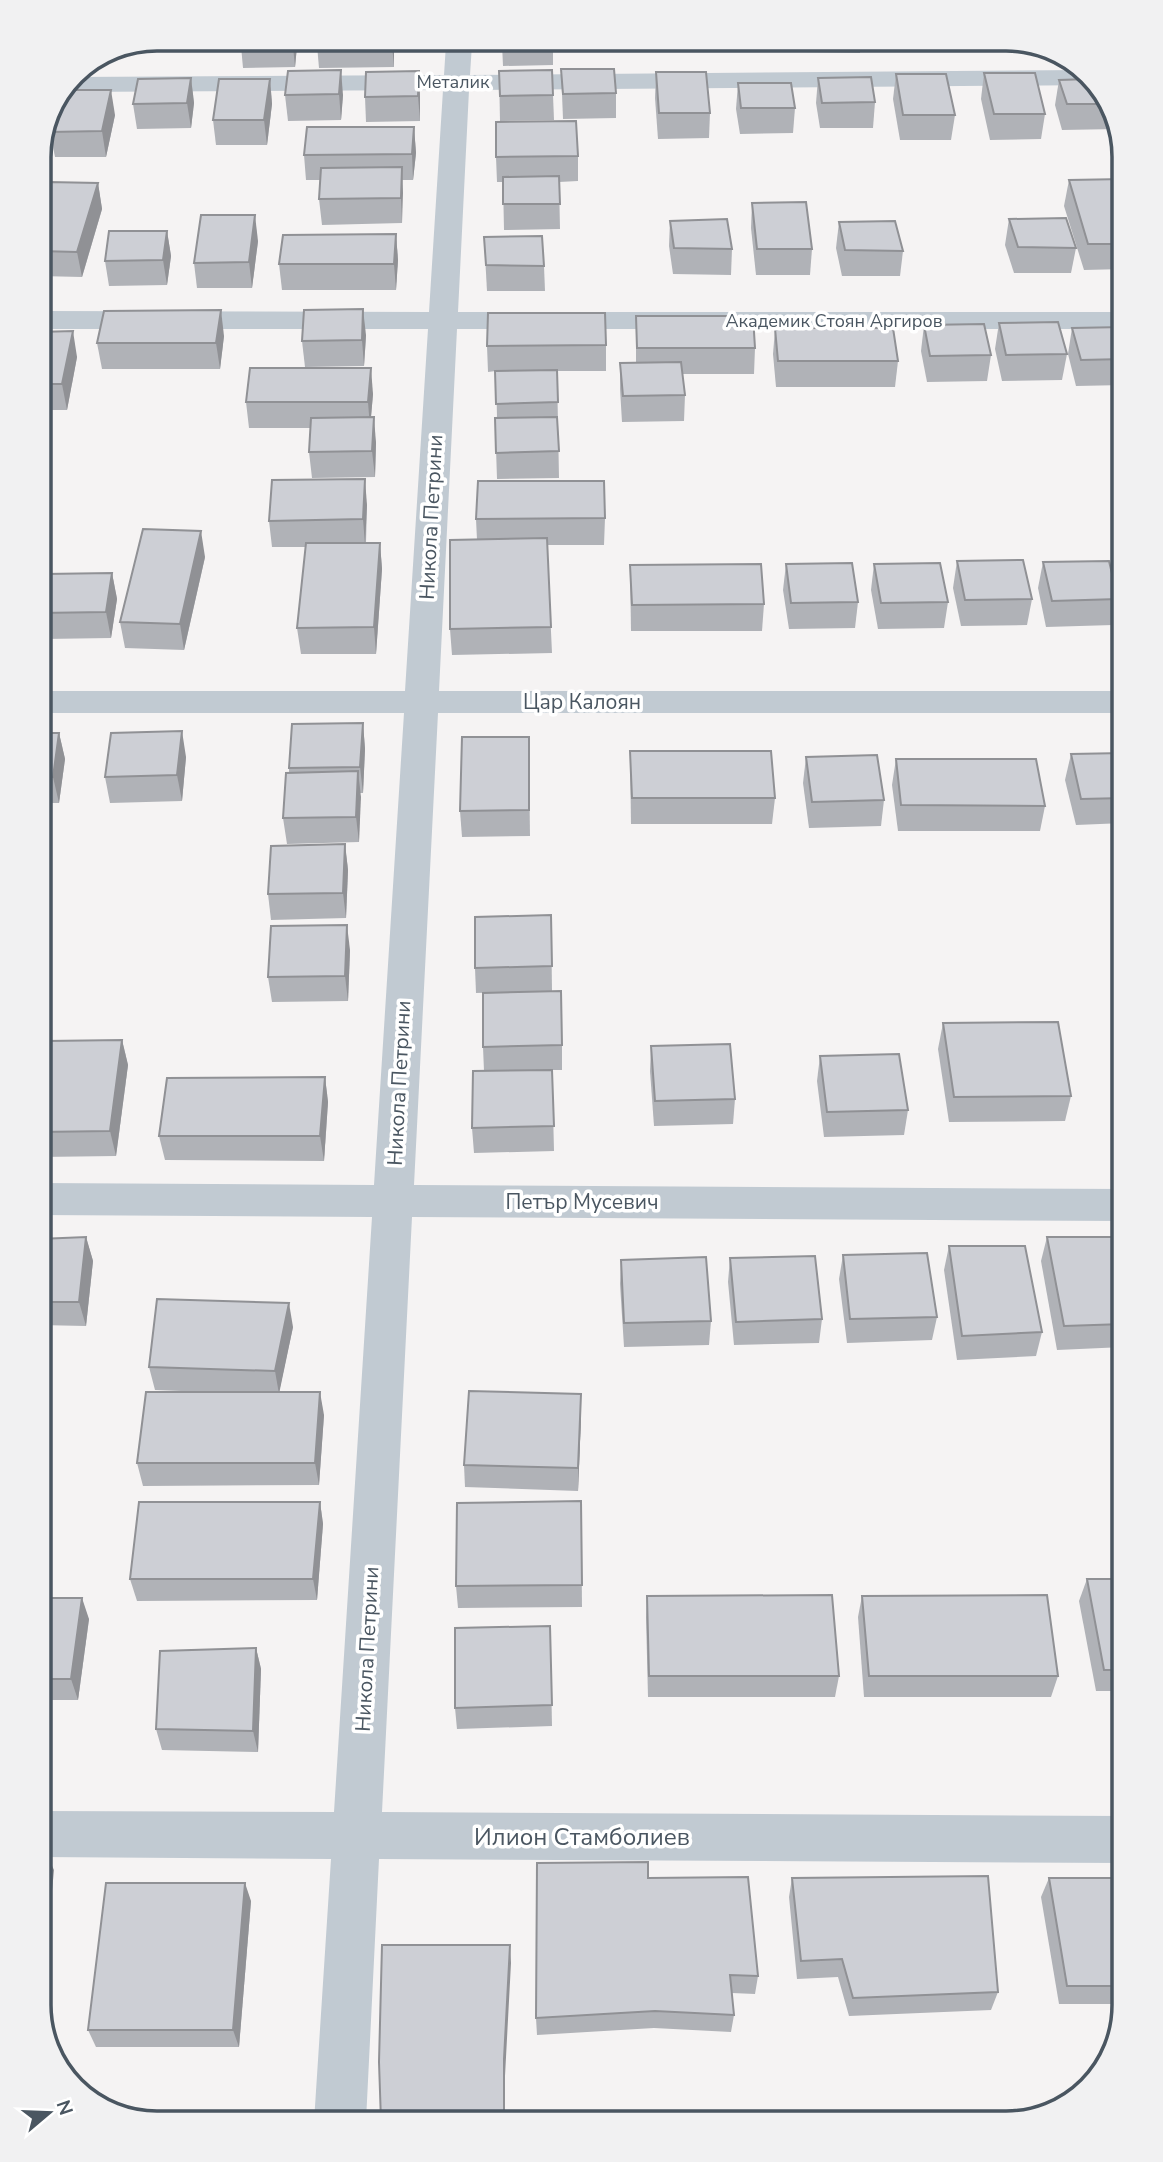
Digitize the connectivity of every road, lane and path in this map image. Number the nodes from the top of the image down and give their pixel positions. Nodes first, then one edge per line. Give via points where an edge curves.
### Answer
1 (459, 51) edge
2 (1077, 78) edge
3 (457, 82) junction
4 (80, 85) edge
5 (51, 320) edge
6 (443, 321) junction
7 (1112, 321) edge
8 (51, 702) edge
9 (421, 702) junction
10 (1112, 702) edge
11 (51, 1199) edge
12 (393, 1201) junction
13 (1112, 1205) edge
14 (51, 1834) edge
15 (356, 1836) junction
16 (1112, 1840) edge
17 (341, 2111) edge

1 - 3 street, Никола Петрини
2 - 3 street, Металик
3 - 4 street, Металик
3 - 6 street, Никола Петрини
5 - 6 street, Академик Стоян Аргиров
6 - 7 street, Академик Стоян Аргиров
6 - 9 street, Никола Петрини
8 - 9 street, Цар Калоян
9 - 10 street, Цар Калоян
9 - 12 street, Никола Петрини
11 - 12 street, Петър Мусевич
12 - 13 street, Петър Мусевич
12 - 15 street, Никола Петрини
14 - 15 street, Илион Стамболиев
15 - 16 street, Илион Стамболиев
15 - 17 street, Никола Петрини

